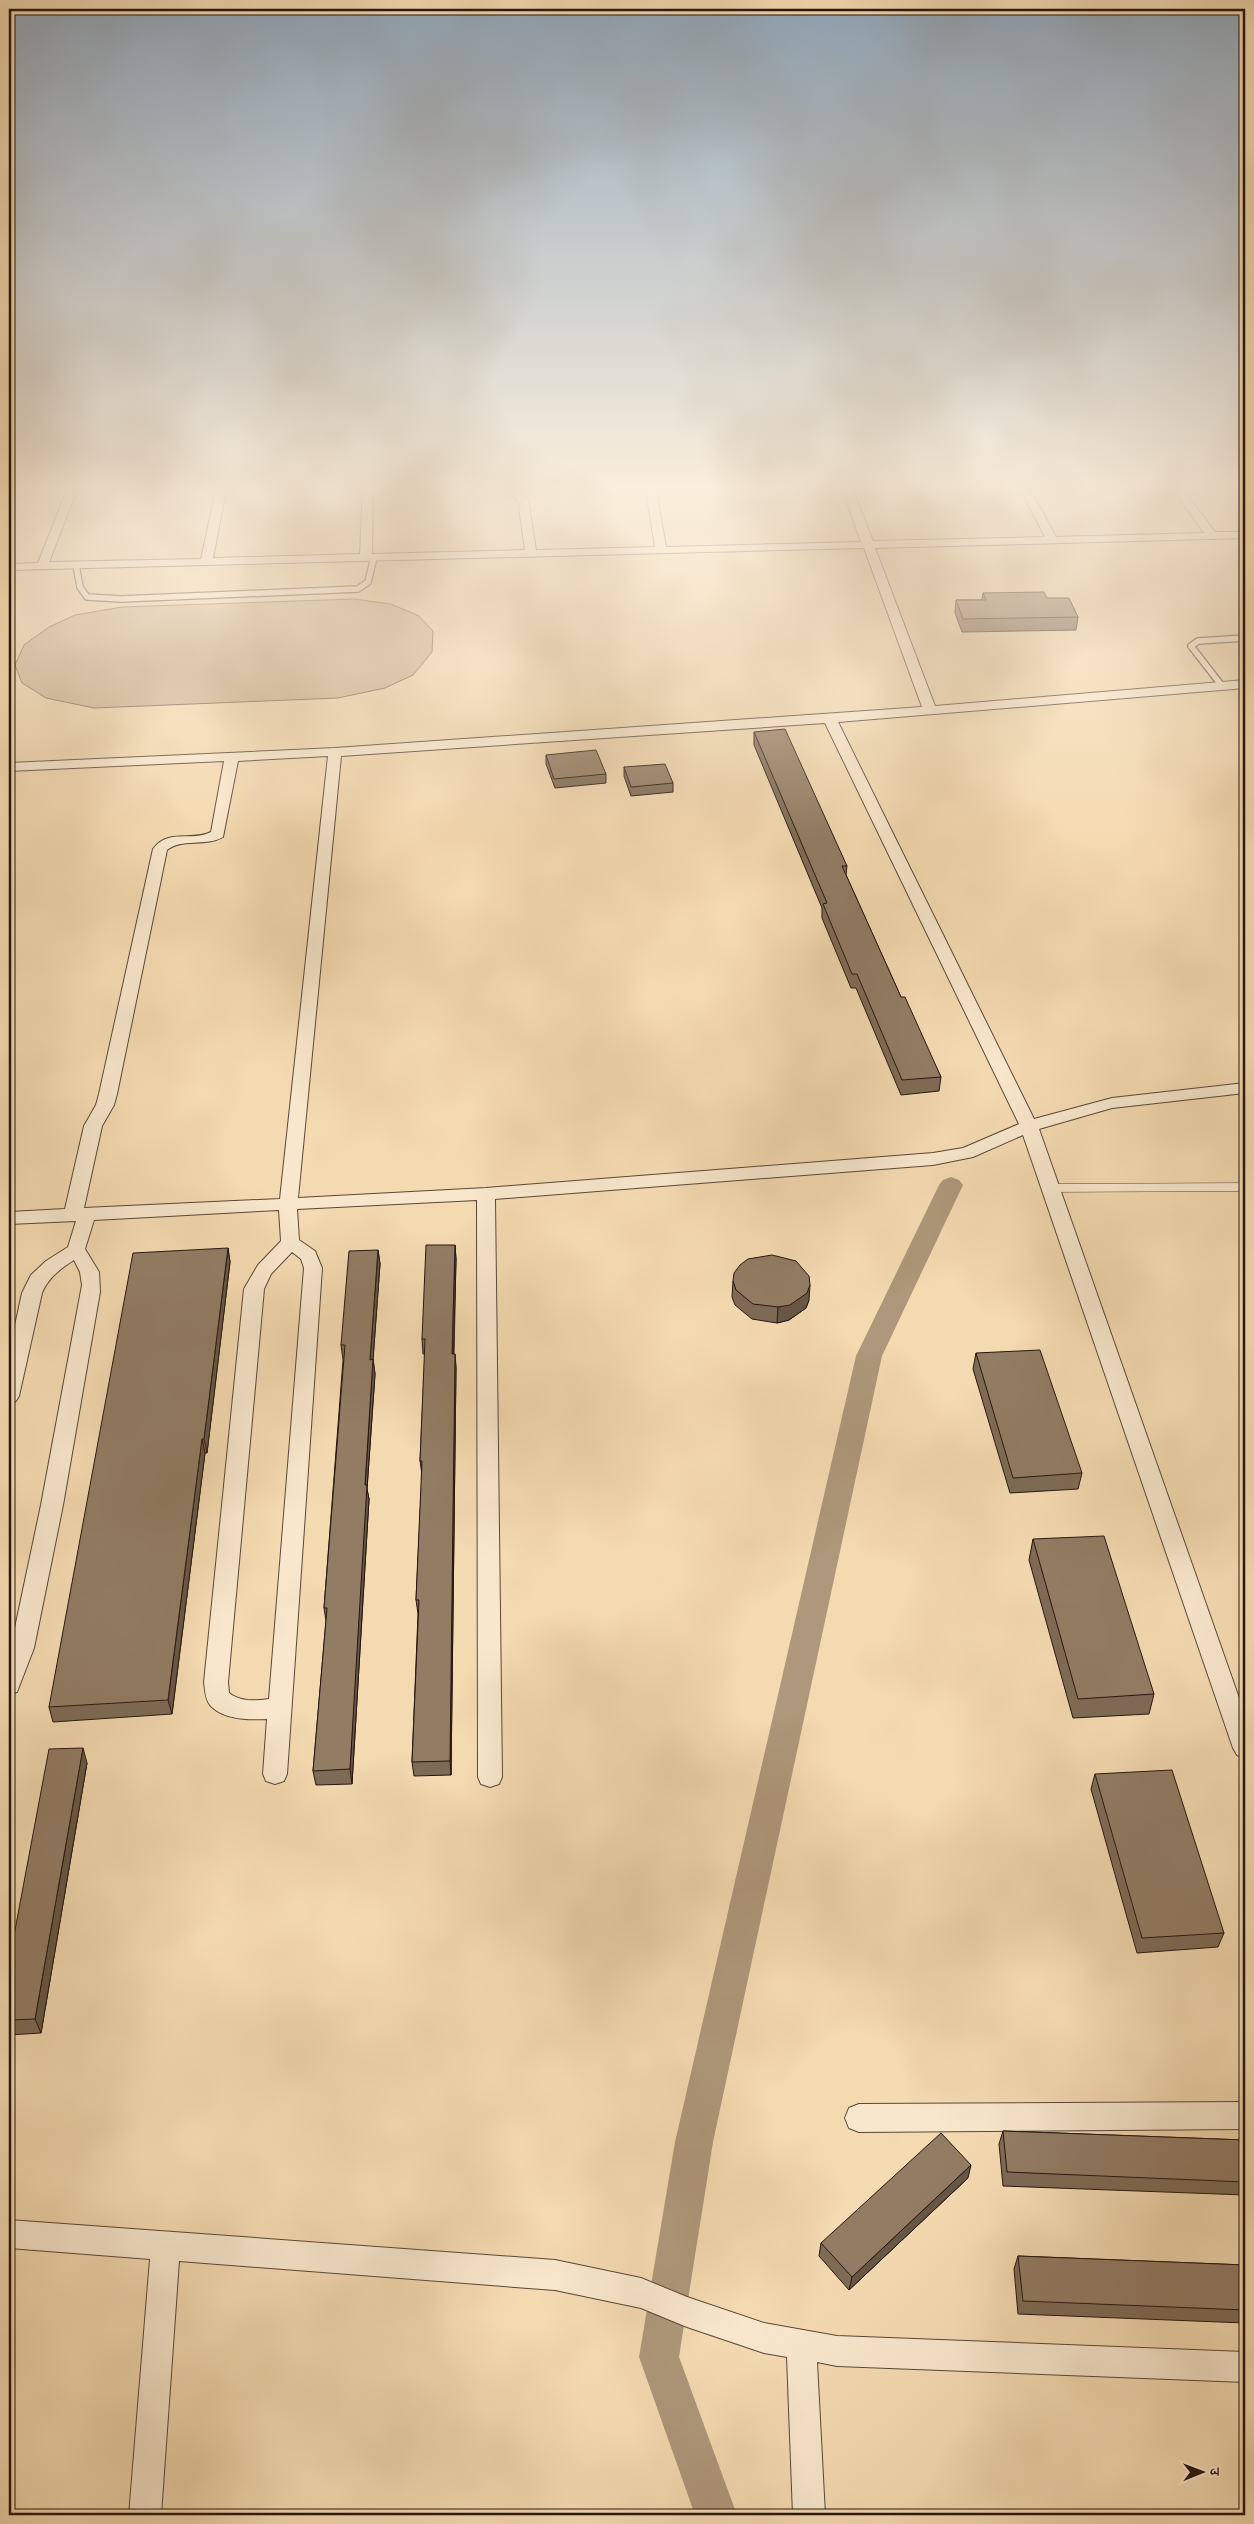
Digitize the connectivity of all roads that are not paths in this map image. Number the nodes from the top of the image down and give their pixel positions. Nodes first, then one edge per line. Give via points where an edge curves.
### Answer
1 (890, 603) edge
2 (1245, 638) edge
3 (1245, 684) edge
4 (1222, 686) junction
5 (930, 710) junction
6 (830, 719) junction
7 (335, 752) junction
8 (232, 756) junction
9 (9, 767) edge
10 (1245, 1088) edge
11 (1029, 1126) junction
12 (1245, 1187) edge
13 (1050, 1188) junction
14 (486, 1194) junction
15 (288, 1205) junction
16 (80, 1215) junction
17 (9, 1218) edge
18 (290, 1243) junction
19 (76, 1250) junction
20 (9, 1396) edge
21 (9, 1685) edge
22 (280, 1708) junction
23 (1245, 1748) edge
24 (275, 1774) dead end
25 (490, 1778) dead end
26 (1245, 2115) edge
27 (859, 2118) dead end
28 (9, 2234) edge
29 (166, 2246) junction
30 (801, 2344) junction
31 (1245, 2367) edge
32 (145, 2515) edge
33 (809, 2515) edge

1 - 5 street
2 - 4 lane via 1198,641 1191,646
3 - 4 street
4 - 5 street
5 - 6 street
6 - 7 street
6 - 11 street
7 - 8 street
7 - 15 street
8 - 9 street
8 - 16 street via 218,834 208,839 169,842 160,849 108,1094 91,1131
10 - 11 street via 1112,1103
11 - 13 street
11 - 14 street via 967,1154 933,1159
12 - 13 lane
13 - 23 street
14 - 15 street
14 - 25 street
15 - 16 street
15 - 18 street
16 - 17 street
16 - 19 street
18 - 22 street via 306,1251 312,1258 313,1268
18 - 22 street via 258,1276 254,1289 216,1682 218,1698 228,1707 245,1711
19 - 20 street via 53,1265 38,1280 32,1293
19 - 21 street via 89,1267 88,1311 22,1648
22 - 24 street
26 - 27 street
28 - 29 street
29 - 30 street via 554,2274 641,2293 764,2338
29 - 32 street
30 - 31 street via 837,2350
30 - 33 street

